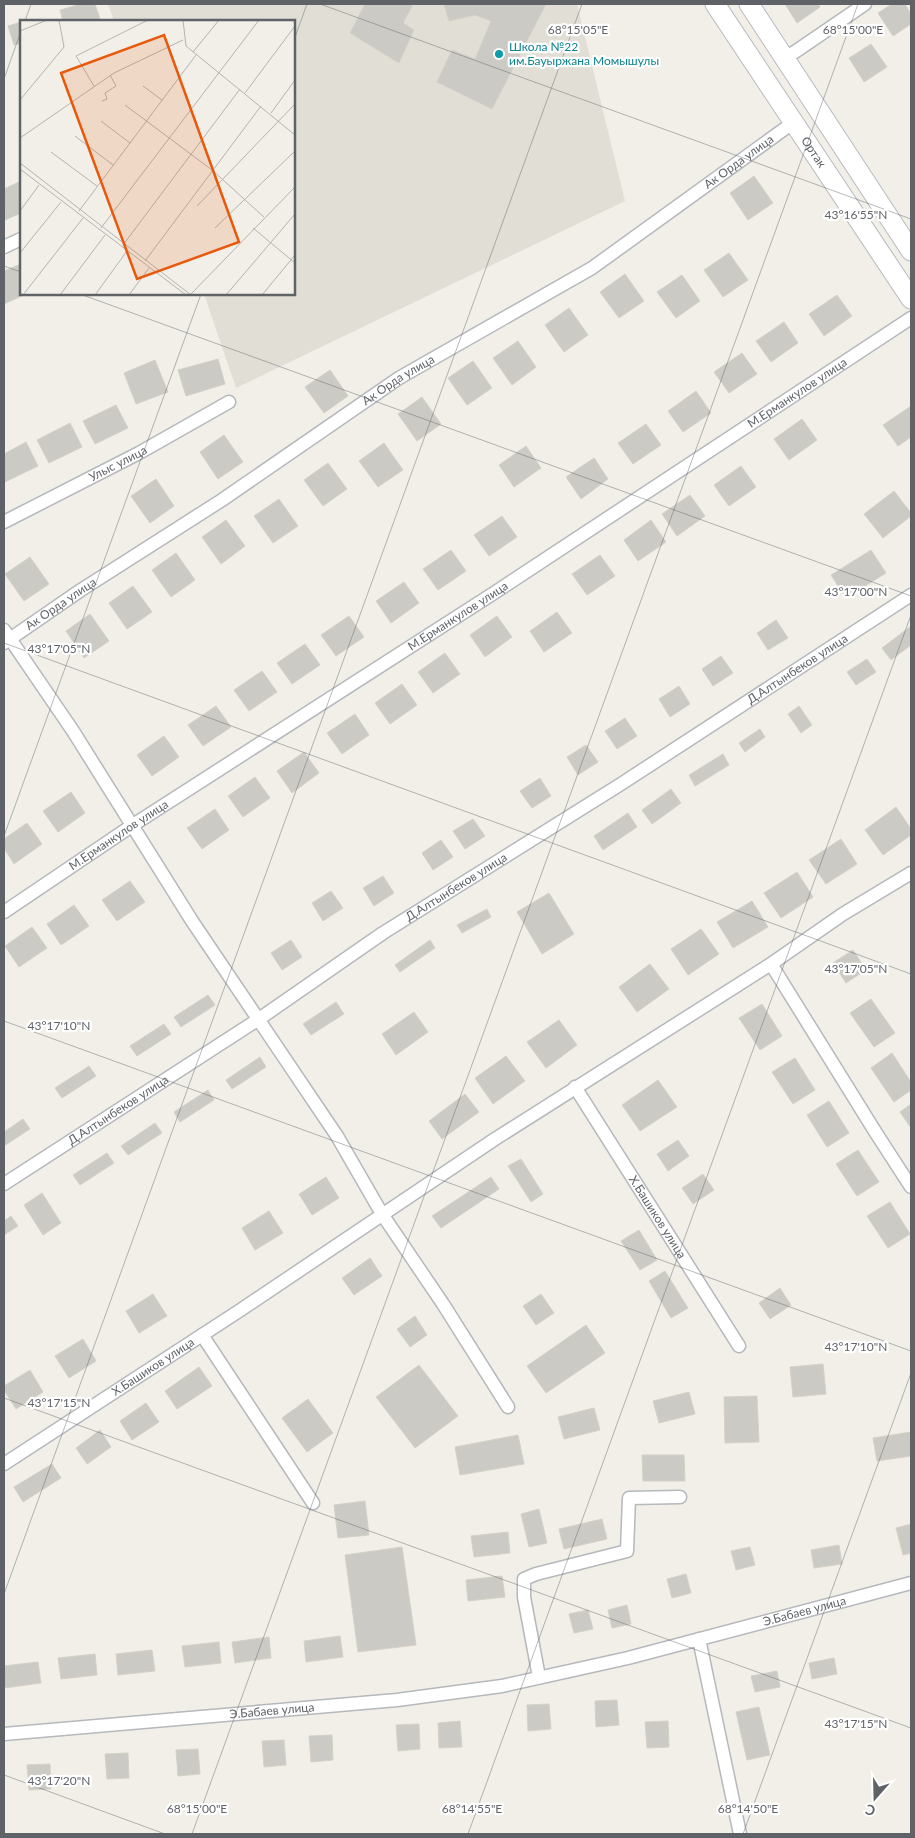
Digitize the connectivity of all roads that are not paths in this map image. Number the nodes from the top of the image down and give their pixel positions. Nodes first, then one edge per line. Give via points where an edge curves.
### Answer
1 (715, 4) edge
2 (749, 4) edge
3 (865, 4) edge
4 (786, 58) junction
5 (794, 122) junction
6 (20, 239) edge
7 (4, 247) edge
8 (910, 248) edge
9 (911, 299) edge
10 (911, 318) edge
11 (229, 402) dead end
12 (4, 522) edge
13 (911, 595) edge
14 (6, 637) edge
15 (133, 825) junction
16 (911, 873) edge
17 (4, 912) edge
18 (770, 964) junction
19 (259, 1020) junction
20 (575, 1087) junction
21 (4, 1184) edge
22 (911, 1187) edge
23 (382, 1214) junction
24 (202, 1335) junction
25 (739, 1346) dead end
26 (508, 1406) dead end
27 (4, 1464) edge
28 (680, 1497) dead end
29 (313, 1502) dead end
30 (911, 1583) edge
31 (699, 1639) junction
32 (539, 1677) junction
33 (4, 1734) edge
34 (740, 1834) edge

1 - 5 street, Ортак
2 - 4 street
3 - 4 street
4 - 8 street
5 - 9 street, Ортак
5 - 14 street, Ак Орда улица via 592,268 399,378 222,500
6 - 7 street
10 - 15 street, М.Ерманкулов улица via 486,598
11 - 12 street, Улыс улица via 139,453
13 - 19 street, Д.Алтынбеков улица via 621,784 383,933
14 - 15 street via 73,731
15 - 17 street, М.Ерманкулов улица
15 - 19 street via 192,921
16 - 18 street, Х.Башиков улица
18 - 20 street, Х.Башиков улица
18 - 22 street
19 - 21 street, Д.Алтынбеков улица
19 - 23 street via 337,1136
20 - 23 street, Х.Башиков улица
20 - 25 street, Х.Башиков улица
23 - 24 street, Х.Башиков улица
23 - 26 street
24 - 27 street, Х.Башиков улица
24 - 29 street, Х.Башиков улица
28 - 32 street via 629,1498 627,1551 524,1579 524,1596
30 - 31 street, Э.Бабаев улица
31 - 32 street, Э.Бабаев улица
31 - 34 street
32 - 33 street, Э.Бабаев улица via 502,1686 397,1700

